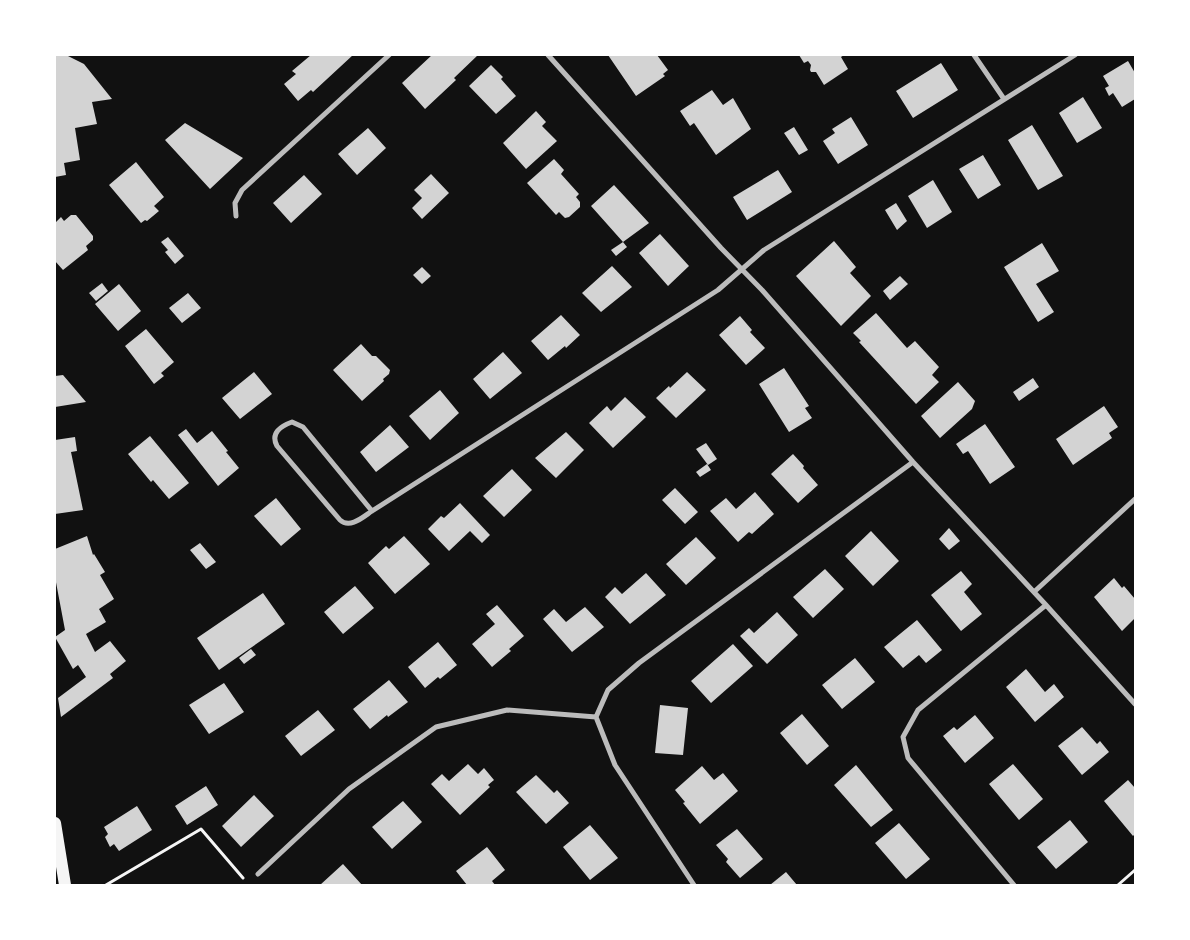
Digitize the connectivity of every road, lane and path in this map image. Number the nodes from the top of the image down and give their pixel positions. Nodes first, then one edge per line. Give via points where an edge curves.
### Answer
1 (390, 55) edge
2 (548, 55) edge
3 (974, 55) edge
4 (1075, 55) edge
5 (1004, 99) junction
6 (236, 216) dead end
7 (742, 268) junction
8 (912, 462) junction
9 (1135, 499) edge
10 (372, 511) junction
11 (1034, 592) junction
12 (1046, 605) junction
13 (1135, 704) edge
14 (596, 717) junction
15 (55, 823) edge
16 (1135, 870) edge
17 (258, 874) joint
18 (65, 885) edge
19 (106, 885) edge
20 (694, 885) edge
21 (1014, 885) edge
22 (1118, 885) edge

1 - 6 street via 242,190 235,203
2 - 7 street
3 - 5 street
4 - 5 street
5 - 7 street via 764,250
7 - 8 street
7 - 10 street via 718,290
8 - 11 street
8 - 14 street via 639,663 608,690
9 - 11 street
10 - 10 street via 303,427 292,422 276,431 274,441 277,446 344,524
11 - 12 street
12 - 13 street
12 - 21 street via 918,710 903,737 908,758
14 - 17 street via 507,710 436,727 349,789
14 - 20 street via 615,766
15 - 18 main road
16 - 22 path
17 - 19 path via 248,884 201,830

